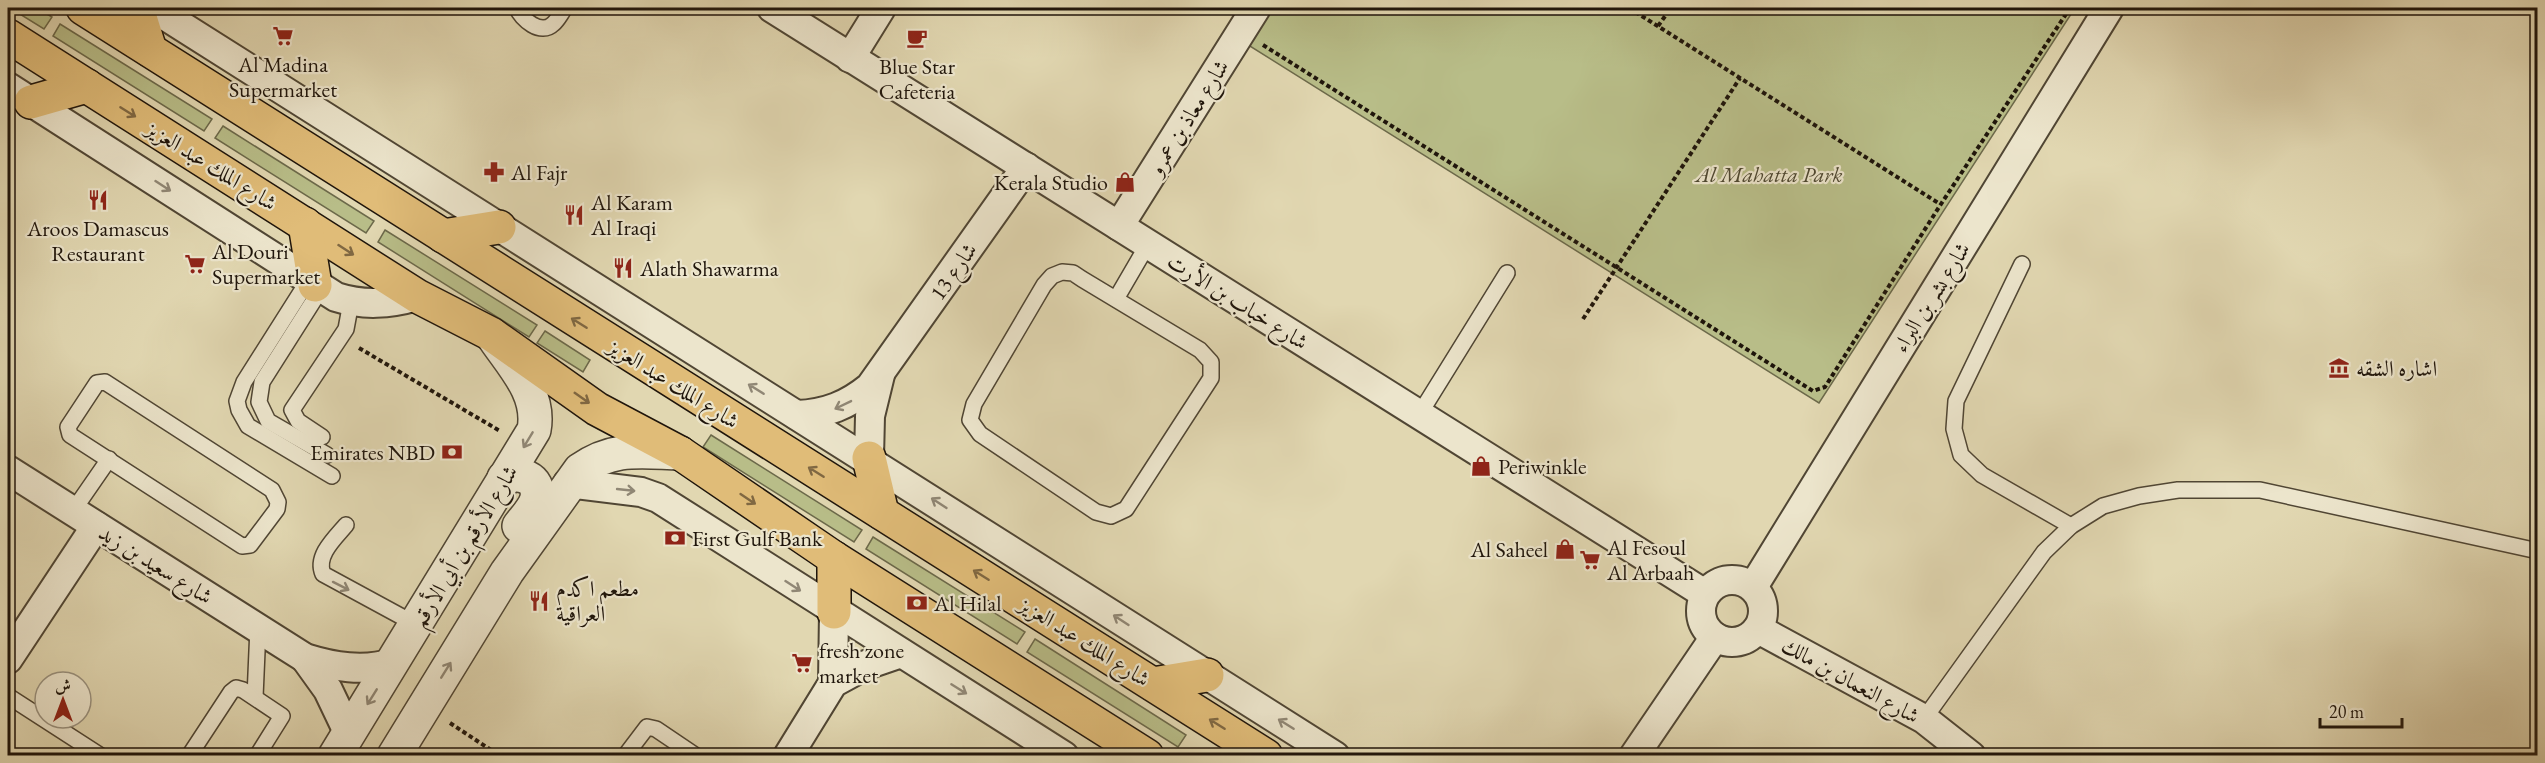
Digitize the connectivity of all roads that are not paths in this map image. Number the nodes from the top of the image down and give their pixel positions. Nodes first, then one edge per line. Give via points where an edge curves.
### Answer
1 (83, 8) edge
2 (136, 8) edge
3 (153, 8) edge
4 (517, 8) edge
5 (565, 8) edge
6 (772, 8) edge
7 (881, 8) edge
8 (1256, 8) edge
9 (2109, 8) edge
10 (8, 36) edge
11 (150, 50) junction
12 (850, 58) junction
13 (87, 86) junction
14 (19, 94) edge
15 (1026, 167) junction
16 (305, 224) junction
17 (1119, 226) junction
18 (499, 227) junction
19 (443, 236) junction
20 (1148, 244) junction
21 (2022, 264) dead end
22 (1507, 273) dead end
23 (315, 285) junction
24 (417, 296) junction
25 (1116, 299) junction
26 (351, 302) junction
27 (491, 334) junction
28 (880, 375) junction
29 (797, 415) junction
30 (1419, 415) junction
31 (322, 437) dead end
32 (680, 453) junction
33 (327, 455) dead end
34 (869, 458) junction
35 (109, 459) junction
36 (8, 470) edge
37 (332, 476) dead end
38 (504, 478) junction
39 (568, 483) junction
40 (72, 511) junction
41 (882, 513) junction
42 (346, 525) dead end
43 (96, 526) junction
44 (2071, 526) junction
45 (2538, 550) edge
46 (834, 558) junction
47 (507, 572) junction
48 (1753, 587) junction
49 (1705, 594) junction
50 (834, 612) junction
51 (417, 625) junction
52 (258, 628) junction
53 (1758, 629) junction
54 (1715, 637) junction
55 (901, 653) junction
56 (305, 658) junction
57 (8, 659) edge
58 (393, 663) junction
59 (1207, 675) junction
60 (833, 683) junction
61 (1153, 684) junction
62 (8, 696) edge
63 (255, 697) junction
64 (1924, 719) junction
65 (342, 745) edge
66 (1641, 753) edge
67 (101, 756) edge
68 (189, 756) edge
69 (257, 756) edge
70 (394, 756) edge
71 (625, 756) edge
72 (696, 756) edge
73 (788, 756) edge
74 (1064, 756) edge
75 (1147, 756) edge
76 (1266, 756) edge
77 (1335, 756) edge
78 (1971, 756) edge

1 - 11 highway, شارع الملك عبد العزيز
2 - 11 highway
3 - 18 street, شارع الملك عبد العزيز
4 - 5 lane via 522,17 544,28 553,24
6 - 12 street, شارع خباب بن الأرت
7 - 12 street
8 - 17 street, شارع معاذ بن عمرو
9 - 48 street, شارع بشر بن البراء
10 - 13 highway, شارع الملك عبد العزيز
11 - 19 highway, شارع الملك عبد العزيز
12 - 15 street, شارع خباب بن الأرت
13 - 14 highway
13 -> 16 highway, شارع الملك عبد العزيز
14 -> 23 street, شارع الملك عبد العزيز
15 - 17 street, شارع خباب بن الأرت
15 - 28 street, شارع 13
16 - 23 highway
16 -> 24 highway, شارع الملك عبد العزيز
17 - 20 street, شارع خباب بن الأرت
18 - 19 highway
29 -> 18 street, شارع الملك عبد العزيز
41 -> 19 highway, شارع الملك عبد العزيز
20 - 25 lane
20 - 30 street, شارع خباب بن الأرت
21 - 44 lane via 1956,402 1954,429 1962,455 1982,475
22 - 30 lane
23 - 26 street, شارع الملك عبد العزيز
23 - 33 lane via 262,382 259,402 268,421
23 - 37 lane via 244,382 237,402 248,426
24 - 26 street, شارع الملك عبد العزيز via 390,303
24 - 27 highway, شارع الملك عبد العزيز
25 - 25 lane via 1073,273 1052,276 974,404 970,420 996,446 1096,512 1112,516 1126,509 1213,370 1200,350
26 - 31 lane via 349,321 292,410 298,421
27 -> 32 highway, شارع الملك عبد العزيز via 597,409
27 -> 38 street, شارع الأرقم بن أبي الأرقم via 533,398 535,422
28 -> 29 street, شارع 13 via 844,405
28 - 34 street, شارع 13 via 870,416
29 - 34 street, شارع الملك عبد العزيز
30 - 49 street, شارع خباب بن الأرت
32 - 39 street via 613,453 587,464
32 -> 46 highway, شارع الملك عبد العزيز
34 - 41 highway
59 -> 34 street, شارع الملك عبد العزيز
35 - 35 lane via 242,546 250,545 277,509 276,496 267,486 109,383 101,382 94,386 68,431
35 - 40 lane
36 - 40 street, شارع سعيد بن زيد
38 - 47 street via 523,475 531,480 537,497 507,546
38 - 51 street, شارع الأرقم بن أبي الأرقم
39 - 47 street
39 -> 50 street via 641,492 658,498
40 - 43 street, شارع سعيد بن زيد
61 -> 41 highway, شارع الملك عبد العزيز
42 -> 51 lane via 320,563 323,574
43 - 52 street, شارع سعيد بن زيد
43 - 57 street
44 - 45 lane via 2103,506 2139,496 2219,488 2260,490
44 - 64 lane via 2044,552
46 - 50 highway
46 - 75 highway, شارع الملك عبد العزيز
70 -> 47 street
48 - 49 street via 1732,579 1712,586
48 - 53 street via 1763,607
49 - 54 street via 1701,618
50 - 55 street
50 - 60 street
51 - 58 street, شارع الأرقم بن أبي الأرقم
52 - 56 street, شارع سعيد بن زيد
52 - 63 lane
53 - 54 street via 1734,642
53 - 64 street, شارع النعمان بن مالك
54 - 66 street
55 - 60 street via 866,665
55 -> 74 street
56 - 58 street, شارع سعيد بن زيد via 344,668
56 - 65 street, شارع سعيد بن زيد via 328,690
58 -> 65 street, شارع الأرقم بن أبي الأرقم
59 - 61 highway
77 -> 59 street, شارع الملك عبد العزيز
60 - 73 street
76 -> 61 highway, شارع الملك عبد العزيز
62 - 67 lane
63 - 68 lane via 240,688 233,690
63 - 69 lane via 282,716
64 - 78 street, شارع النعمان بن مالك
71 - 72 lane via 646,727 656,729

